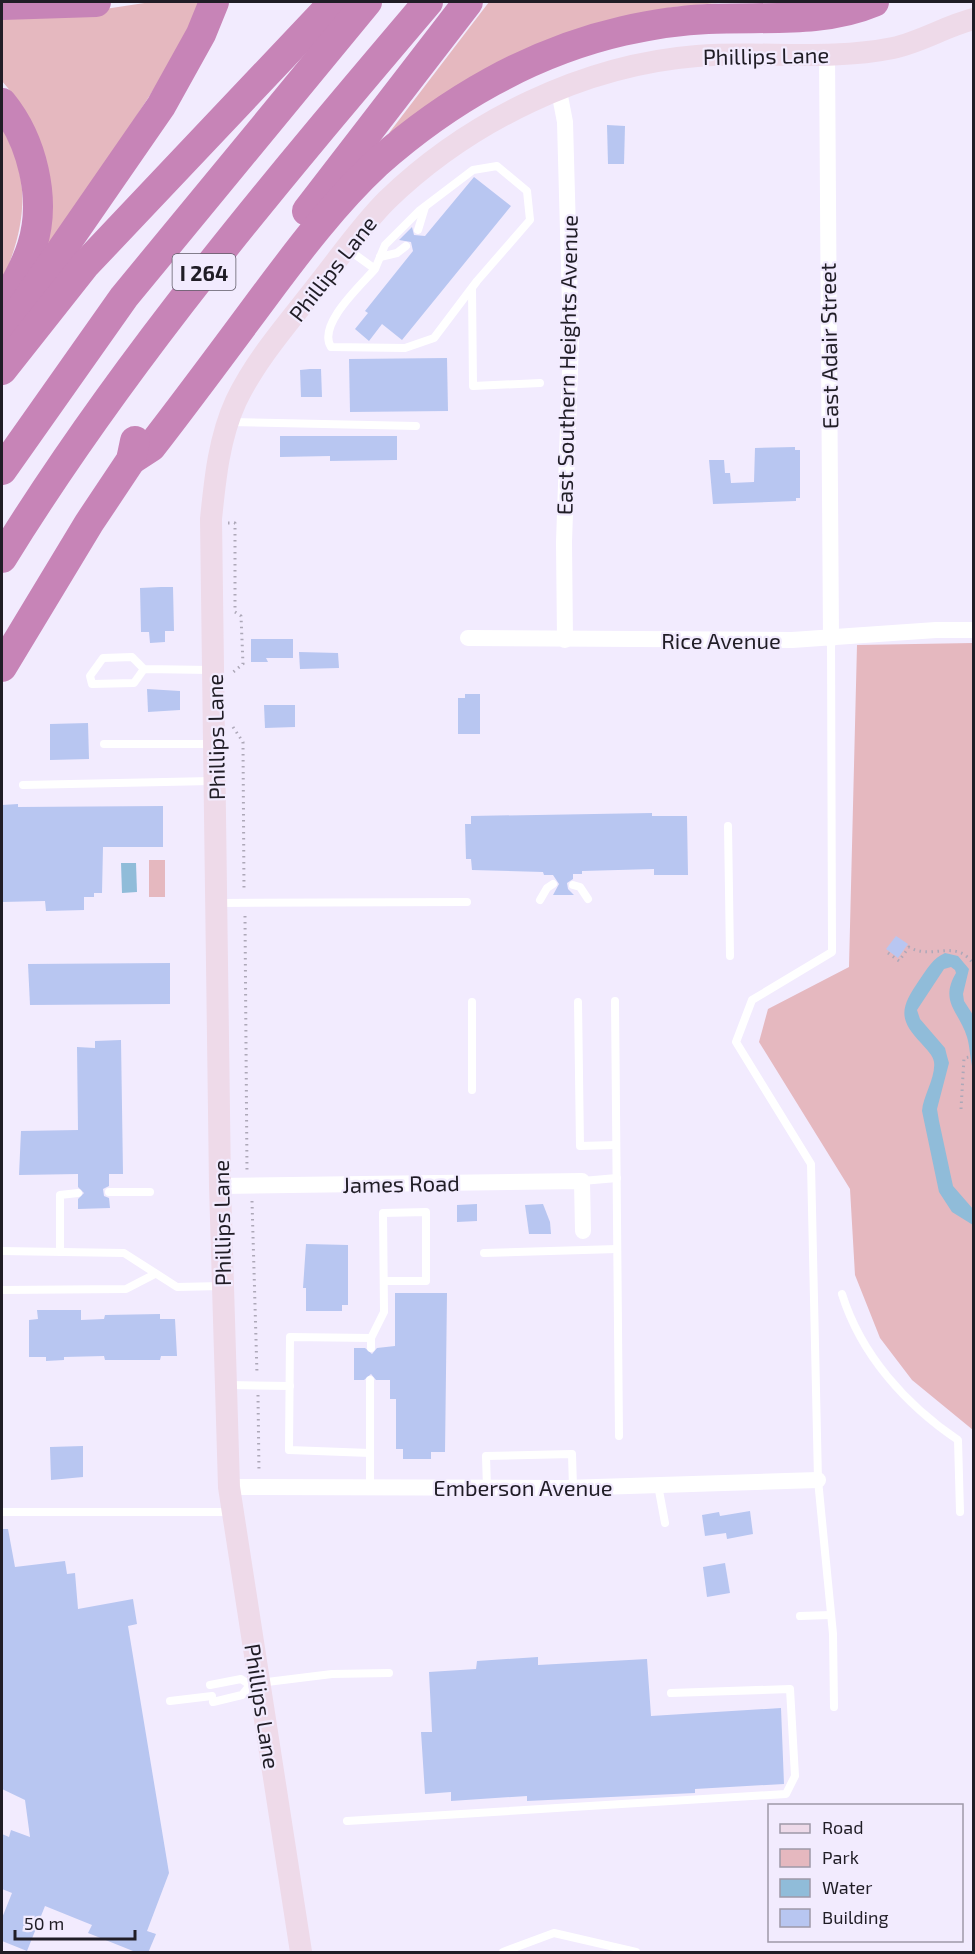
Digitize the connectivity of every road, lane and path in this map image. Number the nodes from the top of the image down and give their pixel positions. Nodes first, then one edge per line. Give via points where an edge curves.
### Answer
1 (96, 2) edge
2 (214, 2) edge
3 (334, 2) edge
4 (367, 2) edge
5 (428, 2) edge
6 (468, 2) edge
7 (874, 2) edge
8 (2, 5) edge
9 (974, 19) edge
10 (827, 53) junction
11 (559, 91) junction
12 (2, 103) edge
13 (425, 207) junction
14 (418, 230) dead end
15 (406, 246) dead end
16 (346, 248) junction
17 (380, 257) junction
18 (375, 268) junction
19 (471, 288) junction
20 (2, 307) edge
21 (2, 336) edge
22 (2, 370) edge
23 (540, 383) dead end
24 (228, 422) junction
25 (416, 426) dead end
26 (131, 460) junction
27 (2, 470) edge
28 (226, 512) dead end
29 (2, 558) edge
30 (974, 630) edge
31 (468, 638) dead end
32 (831, 639) junction
33 (565, 640) junction
34 (2, 667) edge
35 (144, 669) junction
36 (222, 672) junction
37 (232, 725) dead end
38 (104, 744) dead end
39 (215, 744) junction
40 (215, 781) junction
41 (23, 785) dead end
42 (728, 826) dead end
43 (553, 884) dead end
44 (573, 885) dead end
45 (244, 892) dead end
46 (588, 899) dead end
47 (540, 900) dead end
48 (467, 902) dead end
49 (217, 903) junction
50 (245, 915) dead end
51 (888, 953) dead end
52 (730, 956) dead end
53 (974, 965) edge
54 (615, 1001) dead end
55 (472, 1002) dead end
56 (578, 1002) dead end
57 (972, 1056) edge
58 (472, 1090) dead end
59 (962, 1109) dead end
60 (616, 1145) junction
61 (247, 1176) dead end
62 (616, 1178) junction
63 (582, 1181) junction
64 (220, 1186) junction
65 (109, 1192) dead end
66 (150, 1192) dead end
67 (78, 1193) dead end
68 (247, 1197) dead end
69 (583, 1231) dead end
70 (617, 1249) junction
71 (2, 1251) edge
72 (60, 1252) junction
73 (484, 1253) dead end
74 (155, 1274) junction
75 (384, 1281) junction
76 (223, 1286) junction
77 (2, 1290) edge
78 (842, 1294) dead end
79 (371, 1338) junction
80 (371, 1348) dead end
81 (257, 1376) dead end
82 (370, 1380) dead end
83 (225, 1385) junction
84 (290, 1386) junction
85 (258, 1393) dead end
86 (619, 1436) dead end
87 (370, 1453) junction
88 (259, 1473) dead end
89 (818, 1480) junction
90 (658, 1484) junction
91 (229, 1487) junction
92 (370, 1487) junction
93 (487, 1488) junction
94 (573, 1488) junction
95 (2, 1512) edge
96 (232, 1512) junction
97 (960, 1512) dead end
98 (665, 1523) dead end
99 (831, 1615) junction
100 (800, 1616) dead end
101 (389, 1672) dead end
102 (255, 1684) junction
103 (210, 1685) dead end
104 (671, 1694) dead end
105 (170, 1701) dead end
106 (834, 1707) dead end
107 (346, 1821) dead end
108 (301, 1953) edge
109 (503, 1953) edge
110 (636, 1953) edge

1 - 8 highway
2 - 21 highway via 197,42 161,106
3 - 22 highway via 85,265
4 - 27 highway, I 264 via 124,297
5 - 29 highway, I 264 via 130,366
6 - 26 highway via 136,438
7 - 26 highway via 824,16 706,19 624,31 544,56 471,94 405,139 352,188 294,257 151,447
9 - 10 main road, Phillips Lane via 893,48
10 - 11 main road, Phillips Lane via 696,56 652,62
10 - 32 street, East Adair Street
11 - 16 main road, Phillips Lane via 508,113 447,150 387,200
11 - 33 street, East Southern Heights Avenue via 565,122 571,341
12 - 20 highway via 20,132 37,188 33,244
13 - 14 lane
13 - 17 lane via 385,246
13 - 19 lane via 473,170 485,167 497,166 527,191 530,219
15 - 17 lane
16 - 18 lane
16 - 24 main road, Phillips Lane via 262,356
17 - 18 lane
18 - 19 lane via 329,324 327,341 331,347 405,348 434,338
19 - 23 lane via 473,386
24 - 25 lane
24 - 36 main road, Phillips Lane via 216,472 211,519
26 - 34 highway
28 - 36 path via 226,523 235,523 235,612 241,616 243,664
30 - 32 street, Rice Avenue
31 - 33 street, Rice Avenue
32 - 33 street, Rice Avenue
32 - 89 lane via 832,952 752,1000 736,1042 811,1164
35 - 35 lane via 134,683 92,684 90,676 103,658 132,657
35 - 36 lane
36 - 39 main road, Phillips Lane
37 - 45 path via 243,742
38 - 39 lane
39 - 40 main road, Phillips Lane
40 - 41 lane
40 - 49 main road, Phillips Lane
42 - 52 lane
43 - 47 lane
44 - 46 lane via 580,887
48 - 49 lane
49 - 64 main road, Phillips Lane
50 - 61 path
51 - 53 path via 899,961 909,947 918,953 957,949
54 - 60 lane
55 - 58 lane
56 - 60 lane via 580,1146
57 - 59 path via 964,1058
60 - 62 lane
62 - 63 lane
62 - 70 lane
63 - 64 street, James Road
63 - 69 street
64 - 76 main road, Phillips Lane
65 - 66 lane
67 - 72 lane via 63,1193 59,1200
68 - 81 path via 253,1202
70 - 73 lane
70 - 86 lane
71 - 72 lane
72 - 74 lane via 124,1252
74 - 76 lane via 177,1287
74 - 77 lane via 126,1289
75 - 75 lane via 383,1213 426,1212 426,1281
75 - 79 lane via 384,1312
76 - 83 main road, Phillips Lane
78 - 97 lane via 851,1322 897,1387 931,1422 958,1440
79 - 80 lane
79 - 84 lane via 290,1337
82 - 87 lane
83 - 84 lane
83 - 91 main road, Phillips Lane
84 - 87 lane via 289,1450
85 - 88 path
87 - 92 lane
89 - 90 street, Emberson Avenue
89 - 99 lane
90 - 94 street, Emberson Avenue
90 - 98 lane
91 - 92 street, Emberson Avenue
91 - 96 main road, Phillips Lane
92 - 93 street, Emberson Avenue
93 - 94 street, Emberson Avenue
93 - 94 lane via 486,1456 572,1454
95 - 96 lane
96 - 102 main road, Phillips Lane
99 - 100 lane
99 - 106 lane
101 - 102 lane via 332,1674
102 - 103 lane via 241,1679
102 - 105 lane via 242,1695
102 - 108 main road, Phillips Lane
104 - 107 lane via 790,1689 795,1776 786,1794
109 - 110 lane via 554,1934

